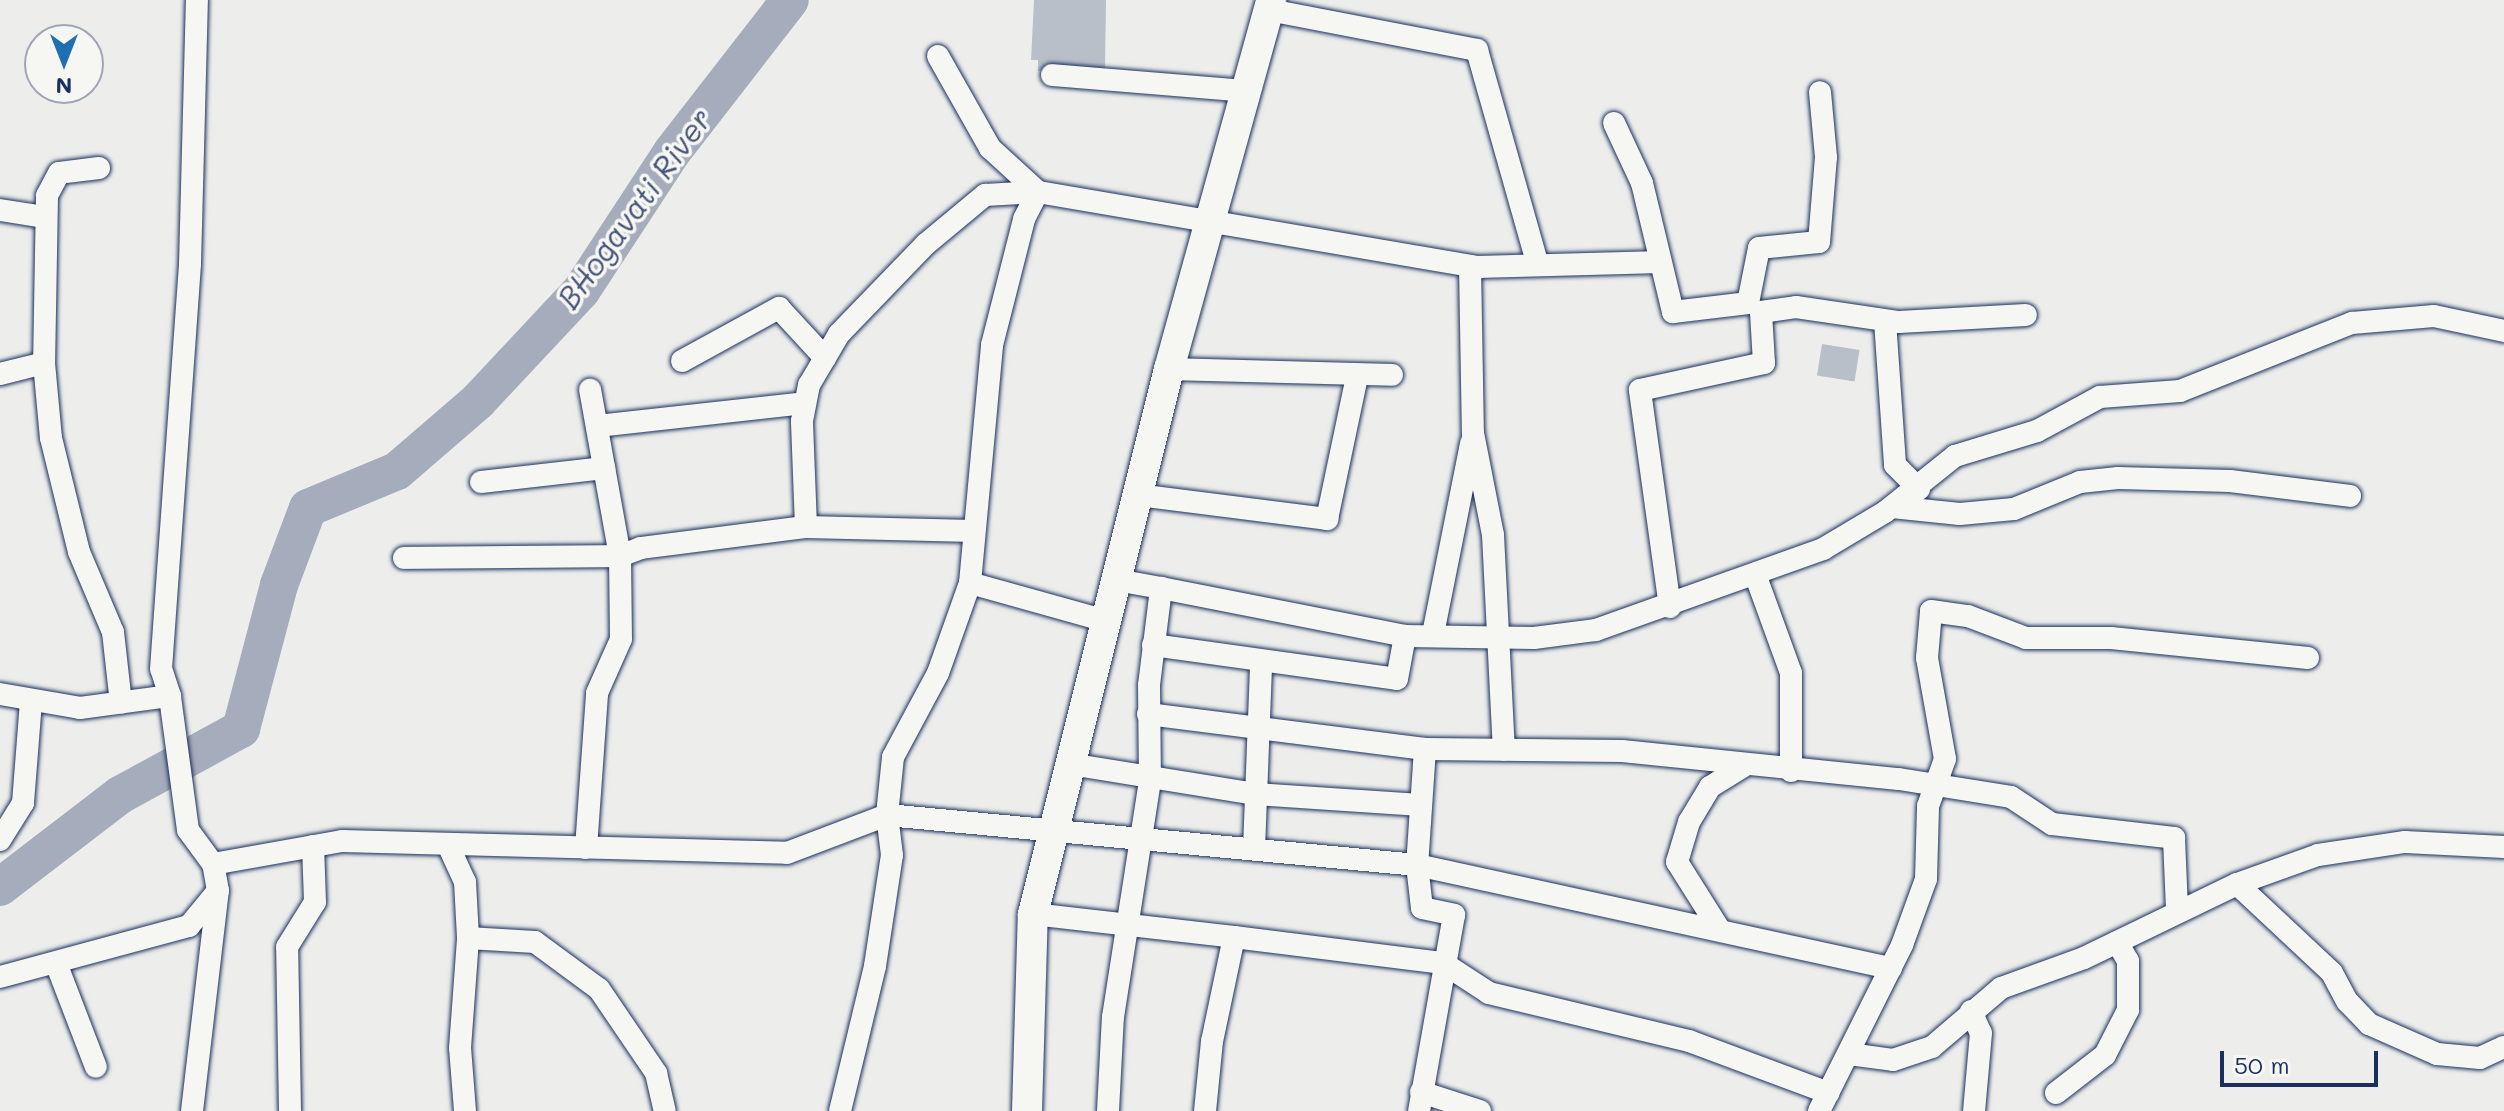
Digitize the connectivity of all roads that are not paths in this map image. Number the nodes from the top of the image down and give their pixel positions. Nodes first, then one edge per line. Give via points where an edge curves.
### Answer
1 (197, 0) edge
2 (1270, 5) edge
3 (938, 56) dead end
4 (1052, 75) dead end
5 (1246, 91) junction
6 (1820, 92) dead end
7 (1614, 123) dead end
8 (99, 168) dead end
9 (1038, 192) junction
10 (0, 210) edge
11 (45, 217) junction
12 (1210, 219) junction
13 (1660, 262) junction
14 (1538, 265) junction
15 (1470, 266) junction
16 (2026, 315) dead end
17 (1885, 321) junction
18 (2504, 331) edge
19 (825, 358) junction
20 (682, 361) dead end
21 (44, 363) junction
22 (1169, 369) junction
23 (0, 374) edge
24 (1392, 375) dead end
25 (1357, 377) junction
26 (590, 390) dead end
27 (805, 403) junction
28 (597, 426) junction
29 (1473, 433) junction
30 (604, 468) junction
31 (481, 482) dead end
32 (1919, 489) junction
33 (1138, 495) junction
34 (2350, 496) dead end
35 (1892, 507) junction
36 (806, 527) junction
37 (973, 531) junction
38 (620, 556) junction
39 (404, 558) dead end
40 (1755, 574) junction
41 (1116, 580) junction
42 (970, 583) junction
43 (1161, 588) junction
44 (1670, 607) junction
45 (1106, 621) junction
46 (1433, 634) junction
47 (1405, 636) junction
48 (1500, 638) junction
49 (1153, 645) junction
50 (2308, 658) dead end
51 (1261, 664) junction
52 (0, 694) edge
53 (31, 701) junction
54 (121, 703) junction
55 (172, 707) junction
56 (1148, 714) junction
57 (1259, 726) junction
58 (1425, 749) junction
59 (1504, 750) junction
60 (1070, 764) junction
61 (1744, 766) junction
62 (1791, 771) junction
63 (1150, 781) junction
64 (1936, 786) junction
65 (1255, 794) junction
66 (1421, 805) junction
67 (887, 815) junction
68 (1054, 828) junction
69 (1138, 837) junction
70 (0, 840) edge
71 (448, 845) junction
72 (2504, 845) edge
73 (313, 846) junction
74 (586, 848) junction
75 (1254, 849) junction
76 (213, 864) junction
77 (1417, 865) junction
78 (2237, 884) junction
79 (218, 891) junction
80 (2177, 911) junction
81 (1033, 914) junction
82 (1127, 925) junction
83 (1718, 927) junction
84 (1234, 937) junction
85 (468, 938) junction
86 (2117, 942) junction
87 (56, 963) junction
88 (1443, 963) junction
89 (1891, 968) junction
90 (0, 977) edge
91 (1971, 1011) junction
92 (2504, 1047) edge
93 (1849, 1054) junction
94 (96, 1067) dead end
95 (2056, 1093) dead end
96 (1420, 1102) edge
97 (1824, 1102) edge
98 (192, 1111) edge
99 (290, 1111) edge
100 (465, 1111) edge
101 (665, 1111) edge
102 (840, 1111) edge
103 (1027, 1111) edge
104 (1108, 1111) edge
105 (1205, 1111) edge
106 (1480, 1111) edge
107 (1974, 1111) edge

1 - 55 street via 190,264 161,669
2 - 5 street
2 - 14 street via 1477,50
3 - 9 street via 990,148
4 - 5 street
5 - 12 street
6 - 13 street via 1826,157 1819,242 1759,248 1748,303 1673,312
7 - 13 street via 1642,183
8 - 11 street via 59,173 47,196
9 - 12 street
9 - 19 street via 985,195 926,244 839,334
9 - 37 street via 1024,219 992,345
10 - 11 street
11 - 21 street
12 - 15 street
12 - 22 street
13 - 14 street
14 - 15 street
15 - 29 street
16 - 17 street
17 - 32 street via 1895,465
17 - 44 street via 1796,307 1761,312 1764,363 1640,390
18 - 32 street via 2434,316 2352,323 2180,391 2100,397 2037,431 1955,456
19 - 20 street via 779,308
19 - 27 street
21 - 23 street
21 - 54 street via 51,438 79,552 100,591 113,632
22 - 25 street
22 - 33 street
24 - 25 street
25 - 33 street via 1327,519
26 - 28 street
27 - 28 street
27 - 36 street
28 - 30 street
29 - 46 street
29 - 48 street via 1493,535
30 - 31 street
30 - 38 street
32 - 35 street
33 - 41 street
34 - 35 street via 2230,481 2118,478 2080,482 2014,509 1960,514
35 - 40 street via 1823,549
36 - 37 street
36 - 38 street via 641,548
37 - 42 street
38 - 39 street
38 - 74 street via 621,639 597,693
40 - 44 street
40 - 62 street via 1791,673
41 - 43 street
41 - 45 street
42 - 45 street
42 - 67 street via 938,673 893,757
43 - 47 street
43 - 49 street
44 - 48 street via 1596,630
45 - 60 street
46 - 47 street
46 - 48 street
47 - 51 street via 1397,679
48 - 59 street
49 - 51 street
49 - 56 street
50 - 64 street via 2111,638 2026,638 1968,616 1931,611 1927,658 1945,759
51 - 57 street
52 - 53 street
53 - 54 street via 80,708
53 - 70 street via 23,803
54 - 55 street
55 - 76 street via 188,830
56 - 57 street
56 - 63 street
57 - 58 street
57 - 65 street
58 - 59 street
58 - 66 street
59 - 61 street via 1622,751
60 - 63 street
60 - 68 street
61 - 62 street
61 - 83 street via 1710,787 1689,822 1677,862
62 - 64 street
63 - 65 street
63 - 69 street
64 - 80 street via 2011,797 2052,824 2174,838
64 - 89 street via 1928,806 1926,879
65 - 66 street
65 - 75 street
66 - 77 street
67 - 68 street
67 - 74 street via 787,853
67 - 102 street via 892,855 875,966
68 - 69 street
68 - 81 street
69 - 75 street
69 - 82 street
71 - 73 street via 342,841
71 - 74 street
71 - 85 street via 465,882
72 - 78 street via 2405,842 2364,847 2318,855
73 - 76 street
73 - 99 street via 315,902 287,947
75 - 77 street
76 - 79 street
77 - 83 street
77 - 88 street via 1422,908 1454,915
78 - 80 street
78 - 92 street via 2332,973 2347,1001 2369,1024 2437,1054 2480,1058
79 - 87 street via 189,926
79 - 98 street
80 - 86 street
81 - 82 street
81 - 103 street
82 - 84 street
82 - 104 street via 1113,1017
83 - 89 street
84 - 88 street
84 - 105 street via 1214,1029
85 - 100 street via 460,1048
85 - 101 street via 535,942 599,989 656,1073
86 - 91 street via 2001,988
86 - 95 street via 2128,961 2128,1010 2105,1055
87 - 90 street
87 - 94 street
88 - 96 street
88 - 97 street via 1489,993 1586,1012 1689,1041
89 - 93 street
91 - 93 street via 1932,1047 1893,1060
91 - 107 street via 1981,1033
93 - 97 street
96 - 106 street

